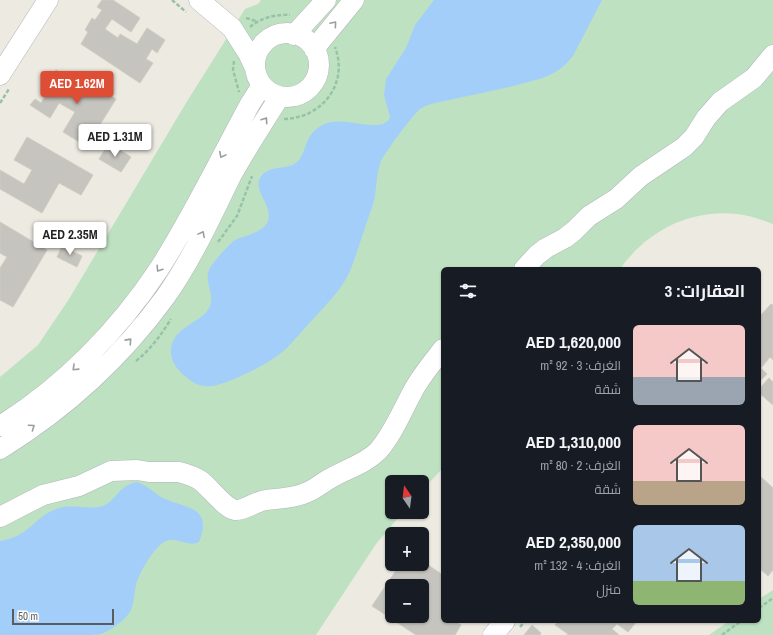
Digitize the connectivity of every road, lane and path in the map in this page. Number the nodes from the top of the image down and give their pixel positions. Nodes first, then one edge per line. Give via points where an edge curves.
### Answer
1 (48, 0) edge
2 (199, 0) edge
3 (326, 0) edge
4 (354, 0) edge
5 (232, 28) junction
6 (327, 33) junction
7 (286, 35) junction
8 (314, 49) junction
9 (773, 55) edge
10 (0, 75) edge
11 (258, 76) junction
12 (239, 92) dead end
13 (280, 96) junction
14 (235, 99) dead end
15 (267, 116) junction
16 (526, 267) edge
17 (441, 352) edge
18 (0, 426) edge
19 (0, 449) edge
20 (0, 517) edge
21 (773, 598) edge
22 (761, 607) edge
23 (502, 623) edge
24 (738, 623) edge
25 (493, 635) edge
26 (722, 635) edge

1 - 10 street
2 - 5 street
3 - 7 street
6 -> 4 street
5 - 7 street via 253,34
5 - 11 street
6 - 8 street
6 - 15 path via 338,54 339,65 338,76 330,96 318,109 302,117 284,119
7 - 8 street via 306,40
7 - 11 street via 272,38 262,45 257,56
8 - 13 street via 319,63 313,84 295,96
9 - 16 street via 754,78 728,95 712,110 684,147 641,176 616,199 589,216 565,238 546,248
11 - 13 street via 267,90
11 -> 18 street via 250,104 175,243 140,296 99,345 70,373
12 - 14 path
13 - 15 street
19 -> 15 street via 36,425 89,383 137,332 166,295 191,254
17 - 20 street via 418,382 378,451 302,495 257,502 241,510 233,510 200,480 187,474 123,470 105,474 71,489 43,495
21 - 22 path
23 - 25 street
24 - 26 path

